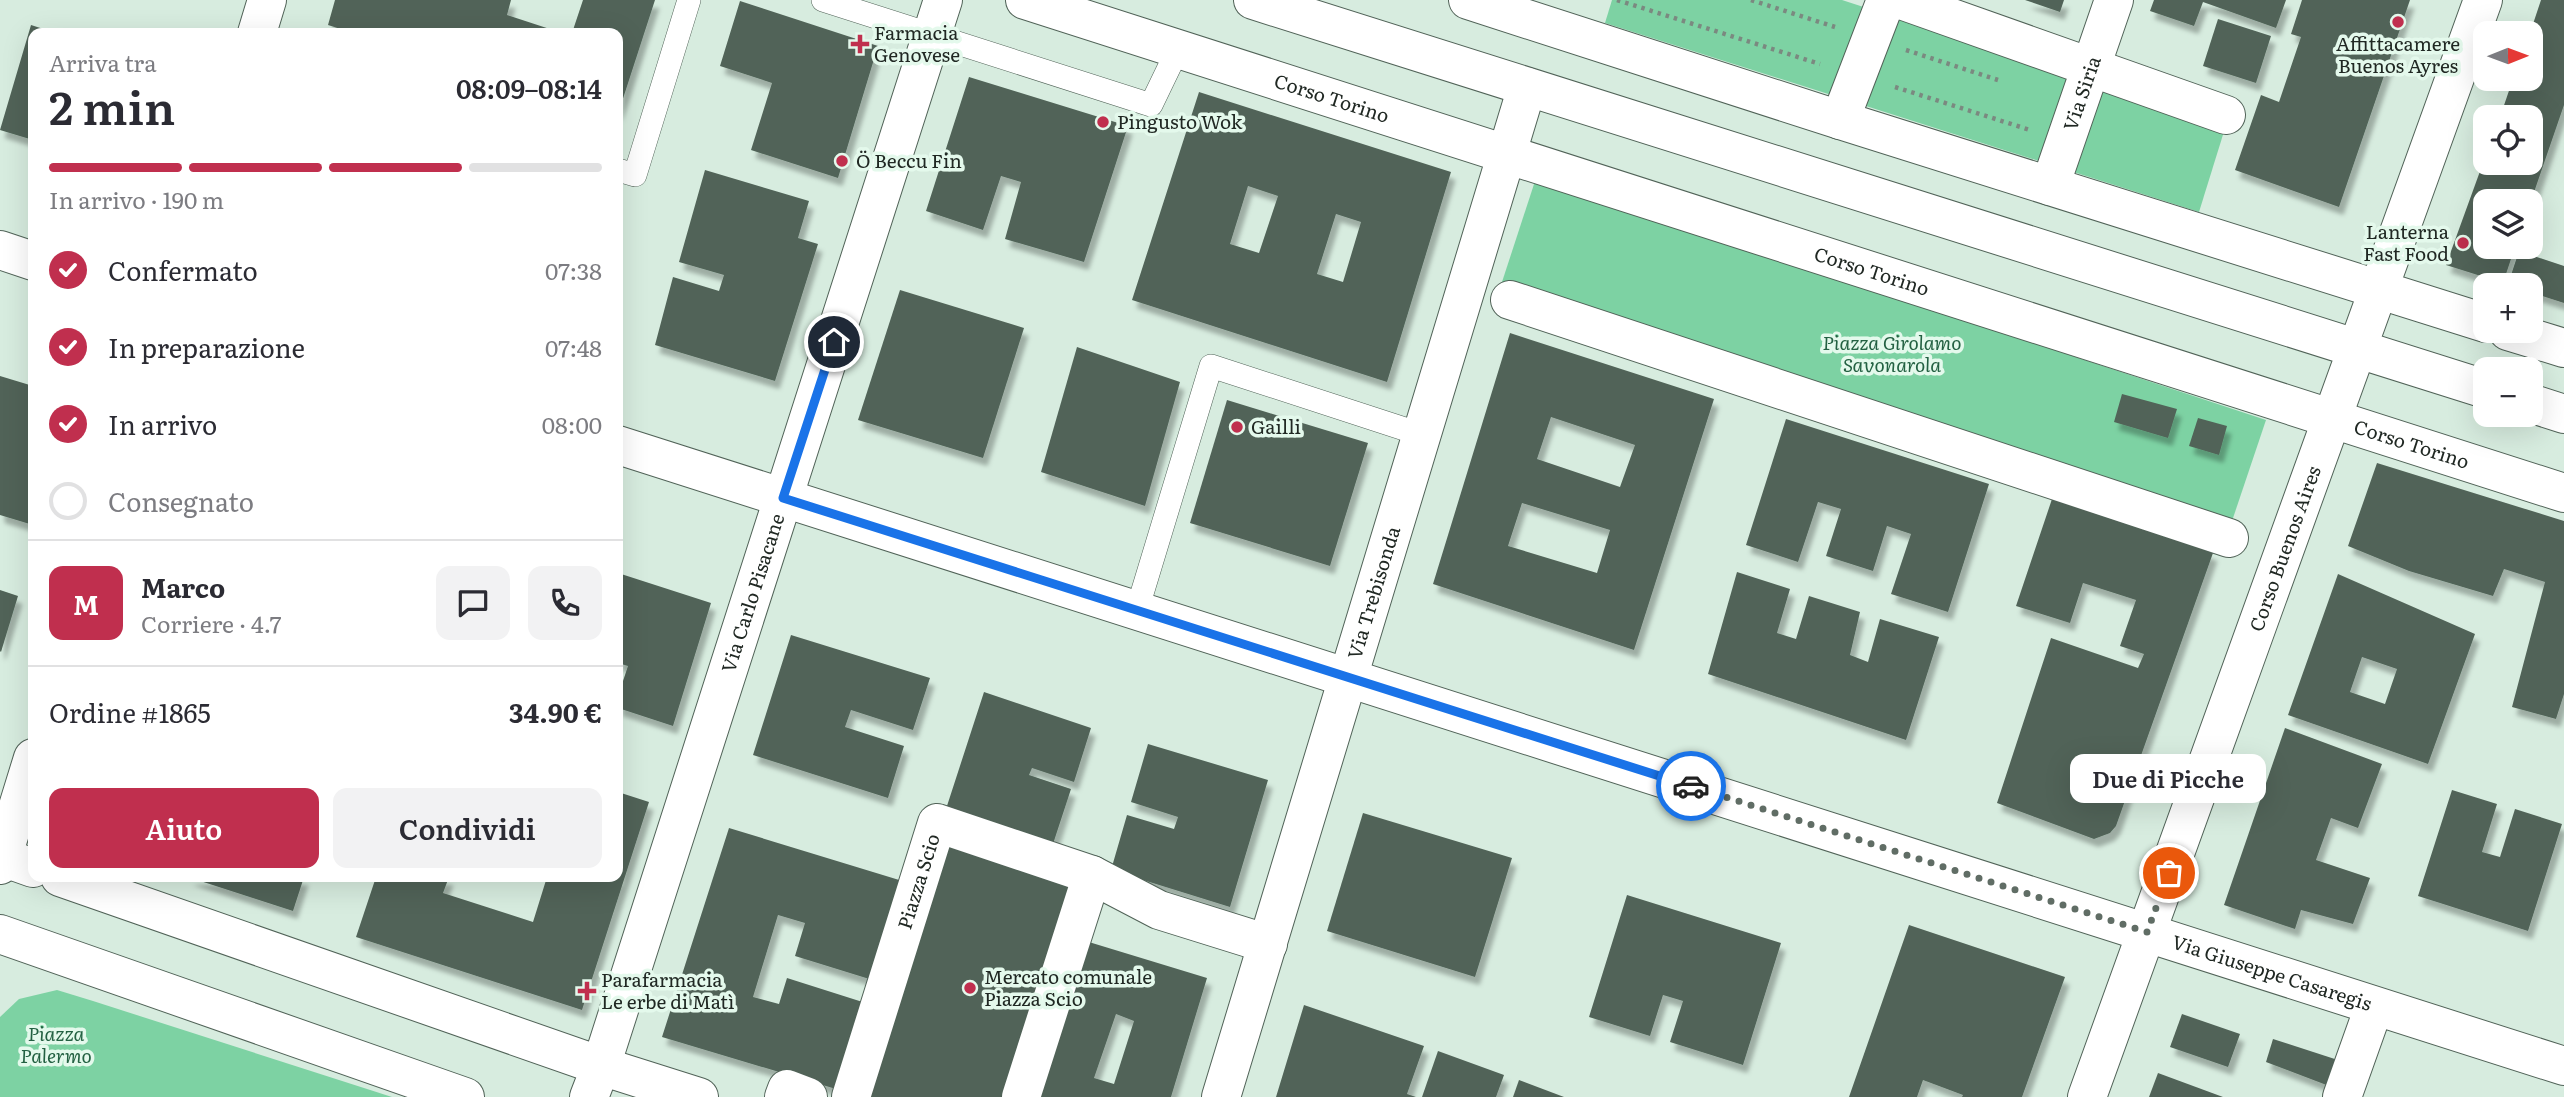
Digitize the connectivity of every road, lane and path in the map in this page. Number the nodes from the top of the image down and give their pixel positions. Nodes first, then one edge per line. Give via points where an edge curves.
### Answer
1 (267, 0) edge
2 (689, 0) edge
3 (823, 0) edge
4 (1025, 0) edge
5 (1253, 0) edge
6 (1468, 0) edge
7 (1751, 0) edge
8 (1886, 0) edge
9 (1900, 0) edge
10 (2114, 0) edge
11 (2483, 0) edge
12 (1557, 14) edge
13 (937, 17) edge
14 (259, 28) edge
15 (1871, 39) junction
16 (1178, 49) junction
17 (2092, 67) junction
18 (2001, 81) dead end
19 (1527, 87) junction
20 (2226, 115) dead end
21 (1840, 120) junction
22 (1507, 156) junction
23 (623, 171) edge
24 (2050, 186) junction
25 (0, 250) edge
26 (28, 259) edge
27 (2379, 290) junction
28 (1510, 300) dead end
29 (2473, 319) edge
30 (2543, 342) edge
31 (2564, 348) edge
32 (2358, 350) junction
33 (2473, 385) edge
34 (2543, 407) edge
35 (2564, 414) edge
36 (2332, 419) junction
37 (1423, 435) junction
38 (623, 447) edge
39 (2564, 493) edge
40 (783, 498) junction
41 (2228, 538) dead end
42 (1137, 610) junction
43 (1349, 679) junction
44 (28, 783) edge
45 (12, 863) edge
46 (1092, 876) junction
47 (73, 882) edge
48 (2147, 932) junction
49 (0, 934) edge
50 (1268, 944) junction
51 (2374, 1007) junction
52 (2564, 1066) edge
53 (595, 1082) edge
54 (465, 1097) edge
55 (699, 1097) edge
56 (784, 1097) edge
57 (808, 1097) edge
58 (851, 1097) edge
59 (1021, 1097) edge
60 (1221, 1097) edge
61 (2087, 1097) edge
62 (2342, 1097) edge

1 - 14 street
2 - 23 lane via 635,175
3 - 13 lane
4 - 16 street, Corso Torino
5 - 19 street
6 - 12 street
7 - 15 path
8 - 15 street
9 - 17 street
10 - 17 street, Via Siria
11 - 27 street, Corso Buenos Aires
12 - 21 street
13 - 16 lane via 1152,105
13 - 40 street, Via Carlo Pisacane
15 - 18 path
15 - 21 street
16 - 22 street, Corso Torino
17 - 20 street
17 - 24 street, Via Siria
19 - 22 street, Via Trebisonda
19 - 32 street
21 - 24 street
22 - 36 street, Corso Torino
22 - 37 street, Via Trebisonda
24 - 27 street
25 - 26 street
27 - 29 street
27 - 32 street, Corso Buenos Aires
28 - 41 street
30 - 31 street
32 - 33 street
32 - 36 street, Corso Buenos Aires
34 - 35 street
36 - 39 street, Corso Torino
36 - 48 street, Corso Buenos Aires
37 - 42 lane via 1211,366
37 - 43 street, Via Trebisonda
38 - 40 street, Via Giuseppe Casaregis
40 - 42 street, Via Giuseppe Casaregis
40 - 53 street, Via Carlo Pisacane
42 - 43 street, Via Giuseppe Casaregis
43 - 48 street, Via Giuseppe Casaregis
43 - 50 street, Via Trebisonda
44 - 45 street
46 - 50 street, Piazza Scio via 1159,910
46 - 58 street, Piazza Scio via 937,823
46 - 59 street
47 - 53 street
48 - 51 street, Via Giuseppe Casaregis
48 - 61 street, Corso Buenos Aires
49 - 54 street
50 - 60 street, Via Trebisonda
51 - 52 street, Via Giuseppe Casaregis
51 - 62 street
53 - 55 street
56 - 57 street via 786,1089

